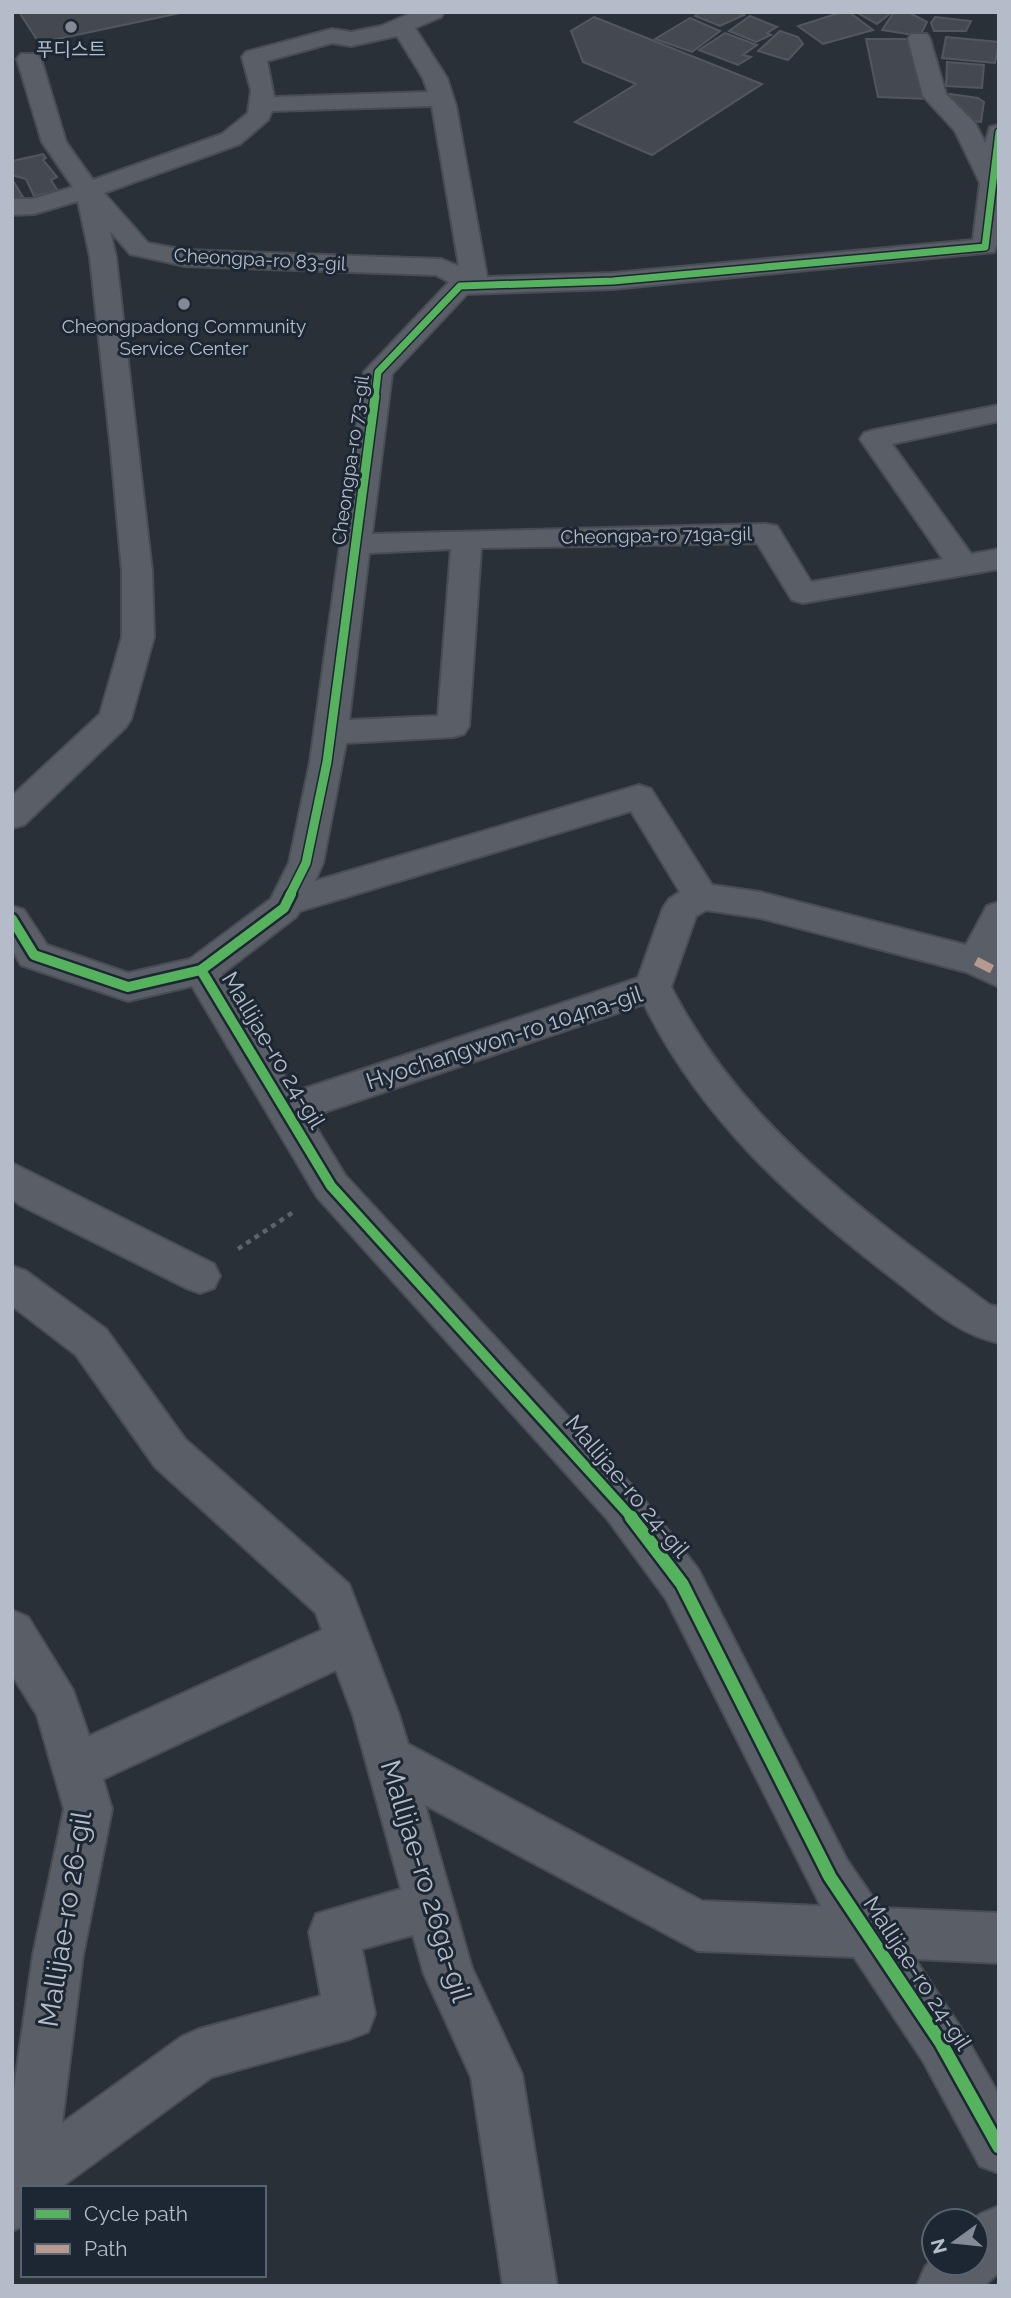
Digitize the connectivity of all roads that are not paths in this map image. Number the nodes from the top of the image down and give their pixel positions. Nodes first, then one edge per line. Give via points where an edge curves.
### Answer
1 (433, 12) edge
2 (313, 20) dead end
3 (402, 26) junction
4 (332, 36) junction
5 (919, 39) dead end
6 (29, 59) dead end
7 (442, 99) junction
8 (261, 104) junction
9 (999, 132) edge
10 (995, 171) edge
11 (88, 190) junction
12 (12, 207) edge
13 (992, 250) edge
14 (475, 285) junction
15 (999, 414) edge
16 (467, 539) junction
17 (356, 544) junction
18 (999, 559) edge
19 (963, 565) junction
20 (332, 732) junction
21 (12, 816) edge
22 (701, 896) junction
23 (287, 902) junction
24 (999, 915) edge
25 (12, 919) edge
26 (987, 967) edge
27 (201, 970) junction
28 (653, 987) junction
29 (285, 1110) junction
30 (12, 1179) edge
31 (200, 1276) road end
32 (12, 1283) edge
33 (999, 1325) edge
34 (12, 1632) edge
35 (348, 1641) junction
36 (388, 1759) junction
37 (75, 1767) junction
38 (429, 1906) junction
39 (869, 1935) junction
40 (999, 1938) edge
41 (999, 2147) edge
42 (27, 2186) edge
43 (20, 2191) edge
44 (530, 2286) edge

1 - 3 street
2 - 4 street
3 - 4 street via 351,39
3 - 7 street via 435,78
4 - 8 street via 254,57
5 - 10 street via 934,96 966,128
6 - 11 street, Cheongpa-ro 83-gil via 54,142
7 - 8 street
7 - 14 street
8 - 11 street via 260,115 231,139
9 - 10 street, Cheongpa-ro 73-gil
10 - 13 street, Cheongpa-ro 73-gil
11 - 12 street via 34,206
11 - 14 street, Cheongpa-ro 83-gil via 138,249 185,258 440,267
11 - 21 street via 103,257 122,424 137,571 138,638 114,719
13 - 14 street, Cheongpa-ro 73-gil via 613,281
14 - 17 street, Cheongpa-ro 73-gil via 460,286 378,372
15 - 19 street via 874,439
16 - 17 street, Cheongpa-ro 71ga-gil
16 - 19 street, Cheongpa-ro 71ga-gil via 766,533 803,593
16 - 20 street via 453,726
17 - 20 street, Cheongpa-ro 73-gil
18 - 19 street, Cheongpa-ro 71ga-gil
20 - 23 street, Cheongpa-ro 73-gil via 306,863
22 - 23 street, Cheongpa-ro 73-gil via 639,797
22 - 26 street via 760,905
22 - 28 street via 681,908
23 - 27 street, Cheongpa-ro 73-gil
24 - 26 street
25 - 27 street, Cheongpa-ro 73-gil via 34,956 128,987
27 - 29 street, Mallijae-ro 24-gil
28 - 29 street, Hyochangwon-ro 104na-gil
28 - 33 street, Hyochangwon-ro 104na-gil via 666,1018 703,1077 782,1163 872,1241 979,1321
29 - 39 street, Mallijae-ro 24-gil via 331,1186 623,1506 682,1584 830,1877
30 - 31 street
32 - 35 street, Mallijae-ro 26ga-gil via 91,1342 170,1453 333,1599
34 - 37 street, Mallijae-ro 26-gil via 57,1706
35 - 36 street, Mallijae-ro 26ga-gil
35 - 37 street
36 - 38 street, Mallijae-ro 26ga-gil
36 - 39 street, Mallijae-ro 24-gil via 698,1926
37 - 43 street, Mallijae-ro 26-gil via 88,1809 58,1955
38 - 42 street, Mallijae-ro 26-gil via 334,1932 351,2014 199,2055
38 - 44 street, Mallijae-ro 26ga-gil via 449,1974 496,2074
39 - 40 street
39 - 41 street, Mallijae-ro 24-gil via 941,2043

